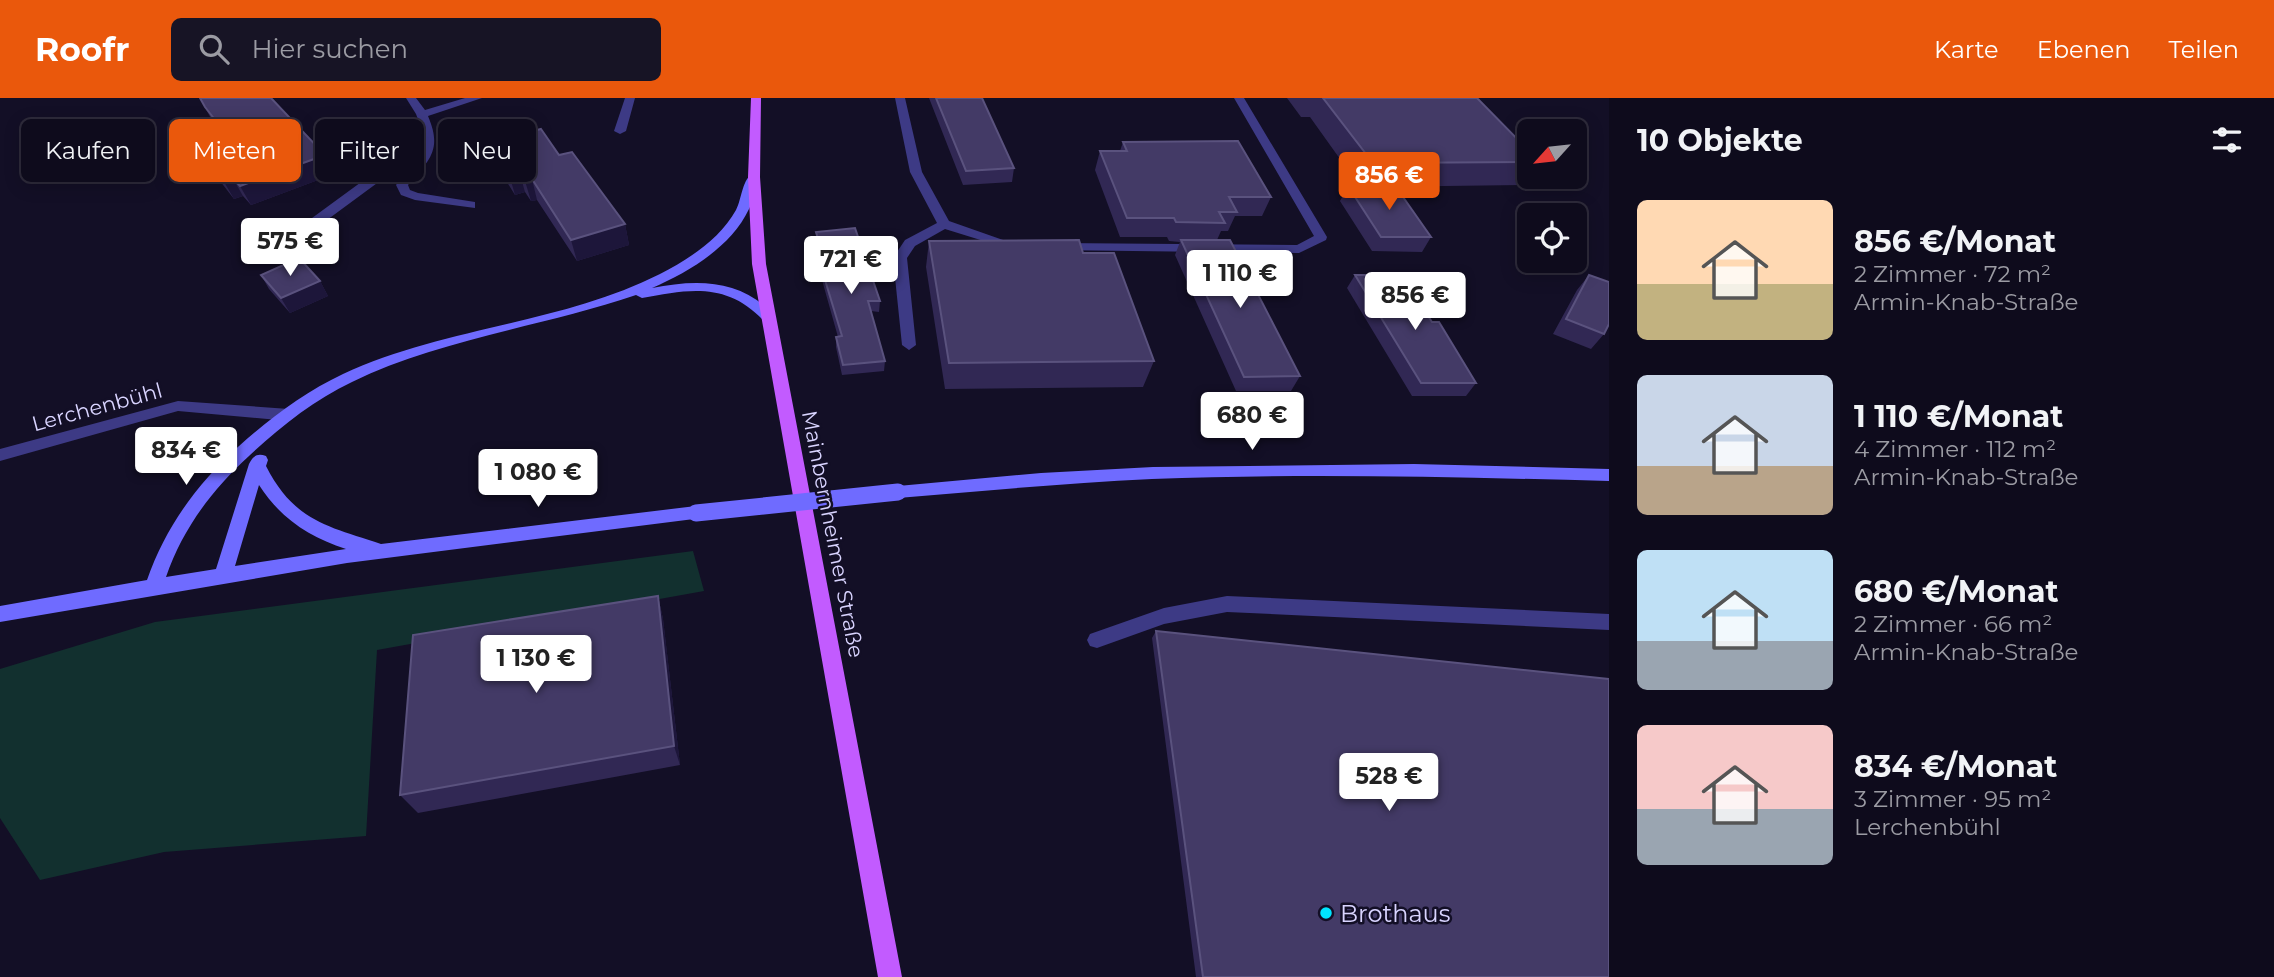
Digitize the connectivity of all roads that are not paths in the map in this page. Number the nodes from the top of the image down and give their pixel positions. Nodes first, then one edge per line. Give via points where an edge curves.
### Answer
1 (411, 98) edge
2 (477, 98) edge
3 (630, 98) edge
4 (756, 98) edge
5 (900, 98) edge
6 (1239, 98) edge
7 (422, 114) junction
8 (620, 131) dead end
9 (431, 134) junction
10 (754, 177) junction
11 (471, 205) dead end
12 (944, 224) junction
13 (284, 260) dead end
14 (598, 303) junction
15 (768, 317) junction
16 (909, 345) dead end
17 (289, 415) junction
18 (275, 427) junction
19 (0, 455) edge
20 (257, 464) junction
21 (1609, 475) edge
22 (385, 551) junction
23 (223, 576) junction
24 (154, 587) junction
25 (0, 614) edge
26 (1609, 622) edge
27 (1097, 640) dead end
28 (890, 977) edge

1 - 7 street
2 - 7 street
3 - 8 street
4 - 10 main road, Mainbernheimer Straße
5 - 12 street via 916,172
6 - 12 street via 1321,237 1313,243 1299,249 1036,247 1004,243
7 - 9 street
9 - 11 street via 427,155 402,185 405,192
9 - 13 street via 287,243
10 - 14 main road via 736,220 709,248 648,285
10 - 15 main road, Mainbernheimer Straße via 759,264
12 - 16 street via 911,243 900,258
14 - 15 main road via 703,286 748,298
14 - 17 main road via 405,356 348,378
15 - 28 main road, Mainbernheimer Straße
17 - 18 main road
17 - 19 street, Lerchenbühl via 178,406
18 - 20 main road
18 - 24 main road via 212,483 182,522
20 - 22 main road via 276,499 291,514 332,538
20 - 23 main road
21 - 22 main road, bridge via 1249,470 1087,476 533,528
22 - 23 main road
23 - 24 main road
24 - 25 main road
26 - 27 street via 1227,604 1164,616

